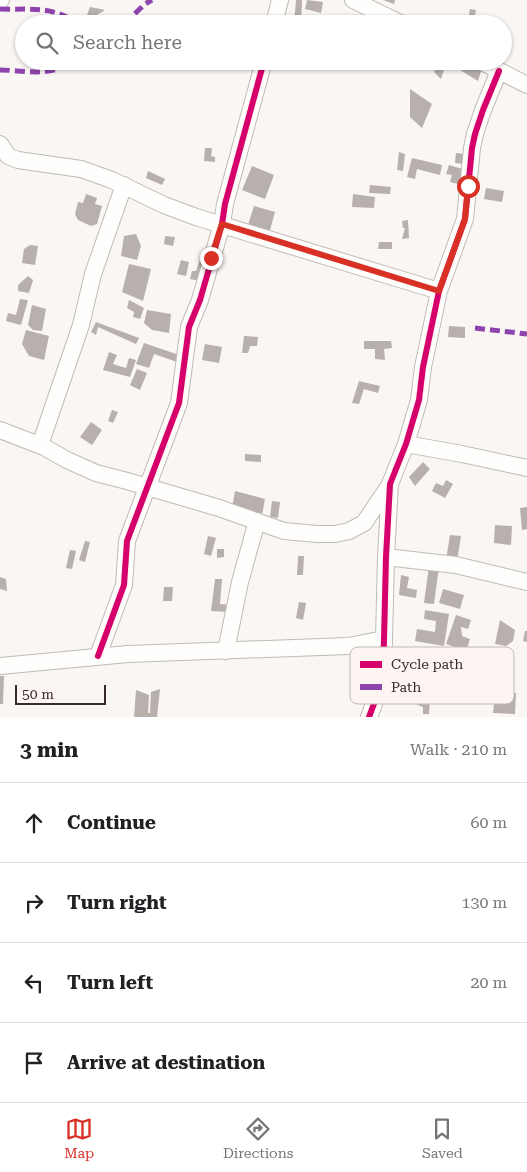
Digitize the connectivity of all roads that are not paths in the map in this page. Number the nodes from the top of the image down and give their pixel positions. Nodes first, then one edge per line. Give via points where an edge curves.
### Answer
1 (280, 0) edge
2 (353, 0) edge
3 (276, 15) edge
4 (384, 15) edge
5 (262, 70) edge
6 (499, 71) joint
7 (527, 85) edge
8 (0, 144) edge
9 (124, 185) junction
10 (222, 224) junction
11 (439, 291) junction
12 (0, 430) edge
13 (406, 444) junction
14 (40, 445) junction
15 (527, 468) edge
16 (390, 484) junction
17 (146, 486) junction
18 (256, 521) junction
19 (364, 523) junction
20 (387, 527) junction
21 (386, 557) junction
22 (527, 582) edge
23 (384, 639) junction
24 (384, 647) edge
25 (226, 651) junction
26 (98, 656) junction
27 (0, 666) edge
28 (374, 704) edge
29 (369, 717) edge

1 - 3 street
2 - 4 street
5 - 10 street
6 - 7 street
6 - 11 street via 475,134 465,219
8 - 9 street via 8,156 18,160 81,169
9 - 10 street via 164,206
9 - 14 street
10 - 11 street
10 - 17 street via 190,327 179,403
11 - 13 street via 419,400
12 - 14 street
13 - 15 street
13 - 16 street
14 - 17 street via 96,473
16 - 19 street
16 - 20 street
17 - 18 street
17 - 26 street via 127,541 124,586
18 - 19 street via 284,532 317,534 349,531
18 - 25 street
19 - 20 street
20 - 21 street
21 - 22 street via 456,565
21 - 23 street
23 - 24 street
23 - 25 street via 348,646
25 - 26 street
26 - 27 street
28 - 29 street

